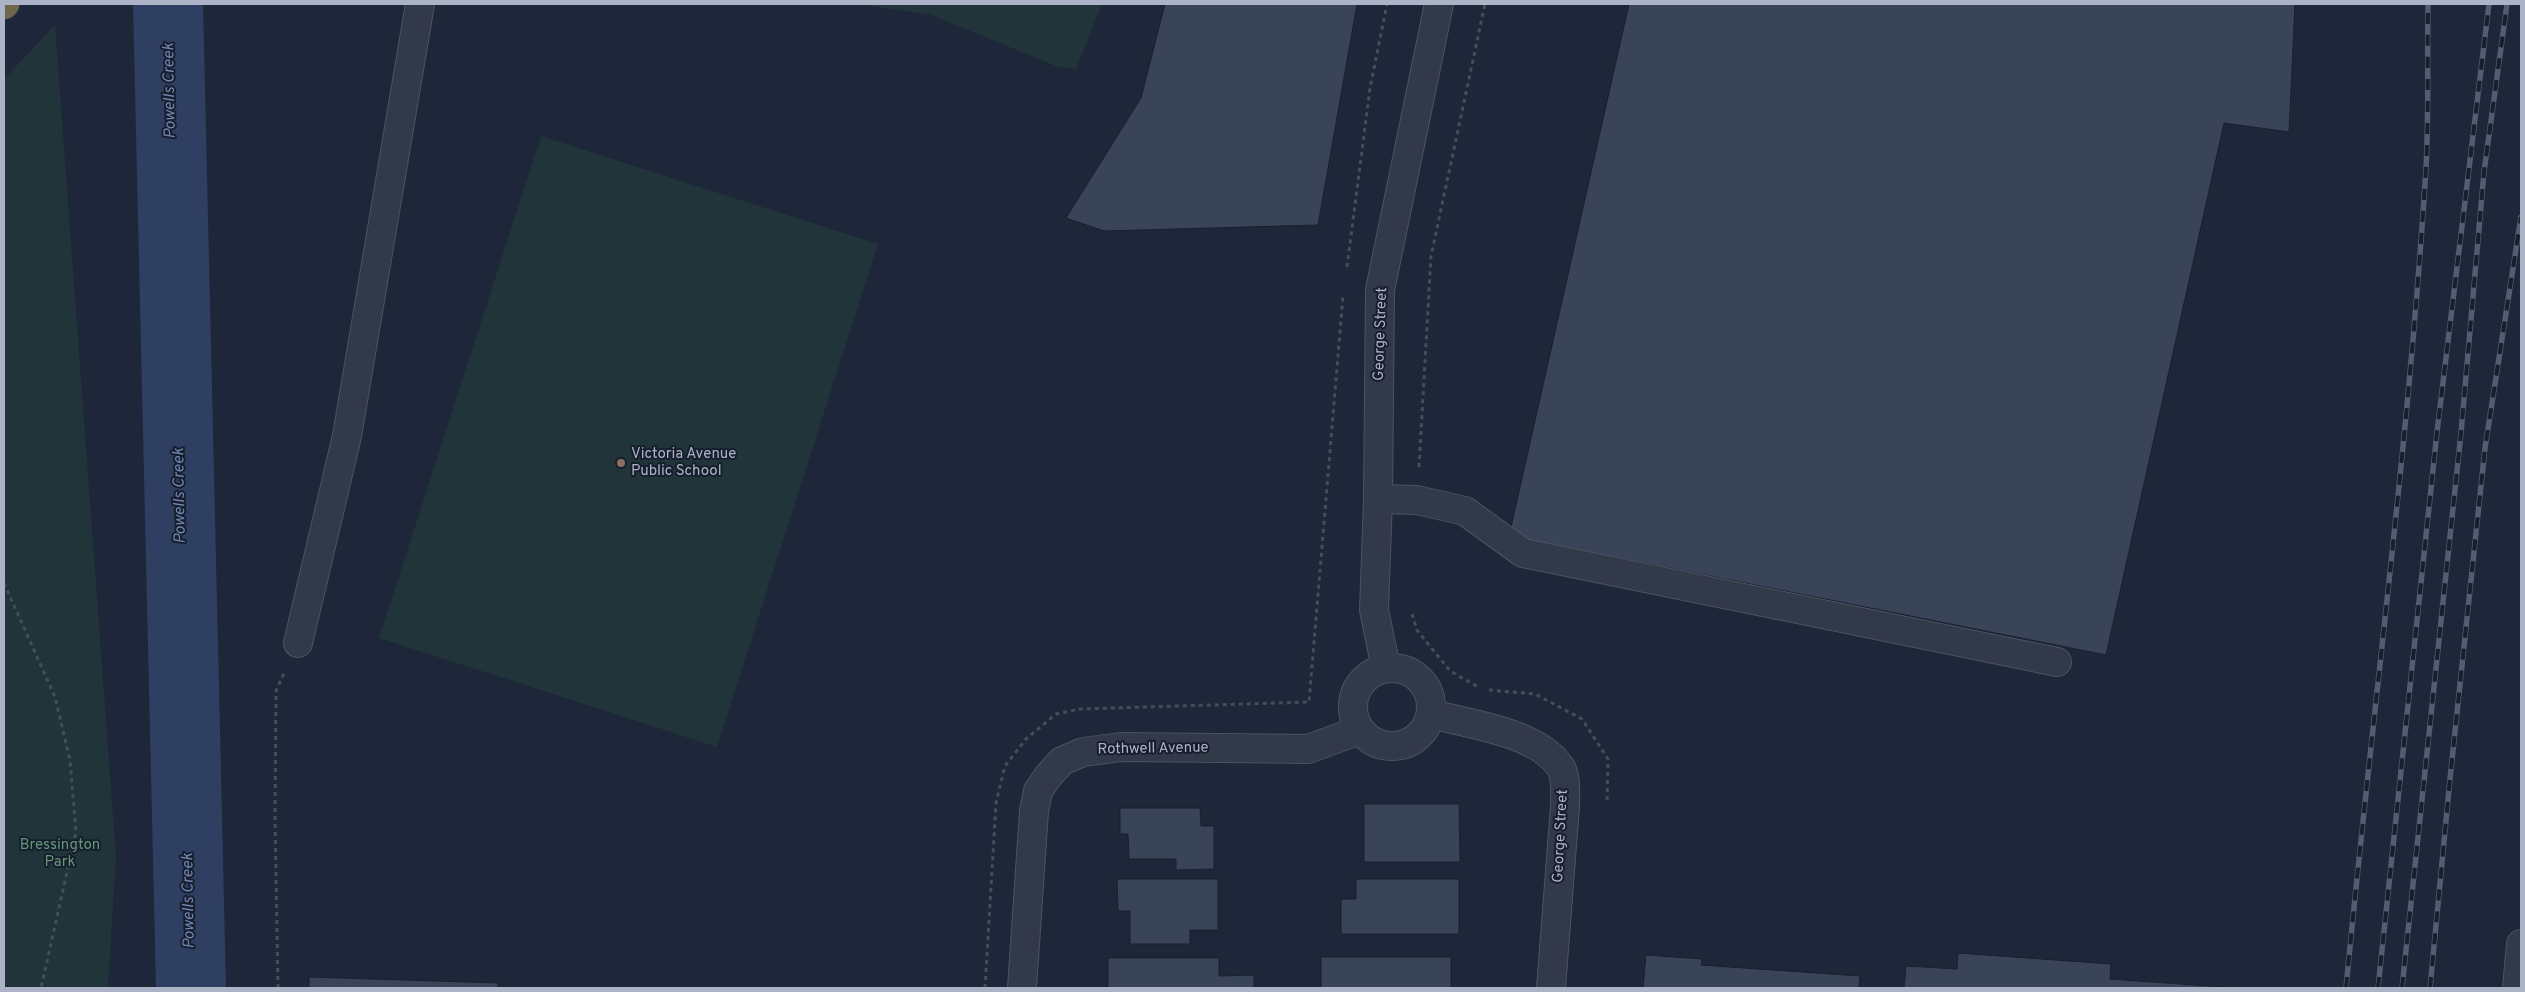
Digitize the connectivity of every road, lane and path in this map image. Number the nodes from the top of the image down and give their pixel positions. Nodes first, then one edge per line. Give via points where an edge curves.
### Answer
1 (420, 4) edge
2 (1388, 4) edge
3 (1438, 4) edge
4 (1485, 4) edge
5 (1346, 272) dead end
6 (1344, 292) dead end
7 (1378, 499) junction
8 (1417, 500) junction
9 (4, 583) edge
10 (1412, 612) dead end
11 (298, 643) joint
12 (2057, 662) dead end
13 (1386, 668) junction
14 (1431, 714) junction
15 (1360, 730) junction
16 (1607, 802) dead end
17 (2521, 944) edge
18 (42, 988) edge
19 (278, 988) edge
20 (985, 988) edge
21 (1022, 988) edge
22 (1551, 988) edge
23 (2517, 988) edge

1 - 11 street via 347,436
2 - 5 path via 1370,88
3 - 7 street, George Street via 1380,290
4 - 8 path via 1431,256
6 - 20 path via 1309,702 1080,709 1056,714 1038,727 1005,766 1000,784 996,804
7 - 8 street
7 - 13 street, George Street via 1374,610
8 - 12 street via 1465,511 1523,553
9 - 18 path via 55,698 70,760 76,832
10 - 16 path via 1417,630 1450,671 1482,689 1535,694 1582,719 1608,759
11 - 19 path via 276,691
13 - 14 street via 1398,668 1420,679 1429,696
13 - 15 street via 1373,672 1355,692 1352,705
14 - 15 street via 1417,736 1394,746 1369,739
14 - 22 street, George Street via 1536,744 1560,765 1565,806
15 - 21 street, Rothwell Avenue via 1308,748 1121,747 1083,752 1062,760 1038,791 1034,811
17 - 23 street

